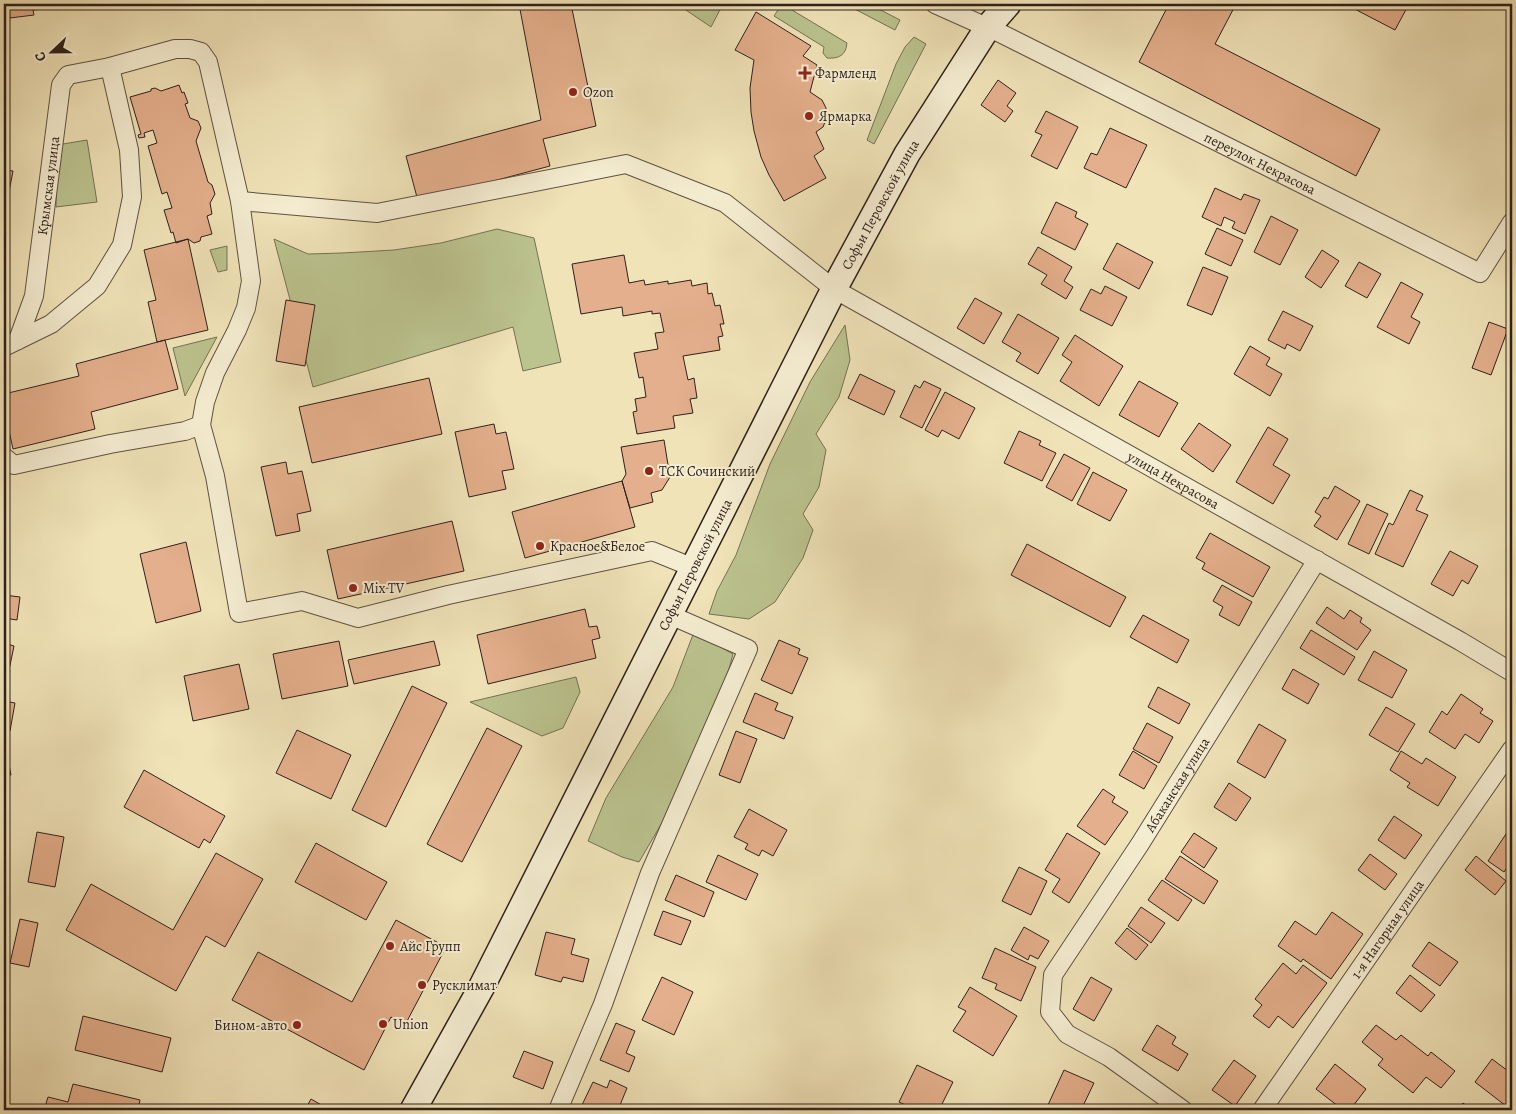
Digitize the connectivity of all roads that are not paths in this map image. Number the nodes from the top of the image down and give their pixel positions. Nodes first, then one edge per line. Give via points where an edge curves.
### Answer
1 (934, 4) edge
2 (1008, 4) edge
3 (988, 27) junction
4 (110, 67) junction
5 (240, 201) junction
6 (1512, 222) edge
7 (834, 289) junction
8 (11, 344) edge
9 (201, 425) junction
10 (4, 457) edge
11 (1317, 560) junction
12 (694, 568) junction
13 (670, 614) junction
14 (1511, 673) edge
15 (1512, 749) edge
16 (414, 1110) edge
17 (558, 1110) edge
18 (1183, 1110) edge
19 (1262, 1110) edge

1 - 3 street
2 - 3 main road, Софьи Перовской улица
3 - 6 street, переулок Некрасова via 1480,272
3 - 7 main road, Софьи Перовской улица via 907,154
4 - 5 street, Крымская улица via 175,49 201,52 208,62
4 - 8 street, Крымская улица via 68,75 61,84 34,296
4 - 8 street via 129,150 131,178 132,197 122,245 98,286 51,324
5 - 7 street, улица Некрасова via 377,213 626,164 725,203
5 - 9 street, Крымская улица via 251,281 246,308 215,373
7 - 11 street, улица Некрасова
7 - 12 main road, Софьи Перовской улица
9 - 10 street via 14,465
9 - 12 street via 215,476 239,613 302,601 358,618 652,551
11 - 14 street, улица Некрасова
11 - 18 street, Абаканская улица via 1140,844 1053,975 1050,1012 1067,1034 1109,1057
12 - 13 main road, Софьи Перовской улица
13 - 16 main road, Софьи Перовской улица via 481,988
13 - 17 street via 748,649 650,873 603,1004
15 - 19 street, 1-я Нагорная улица

